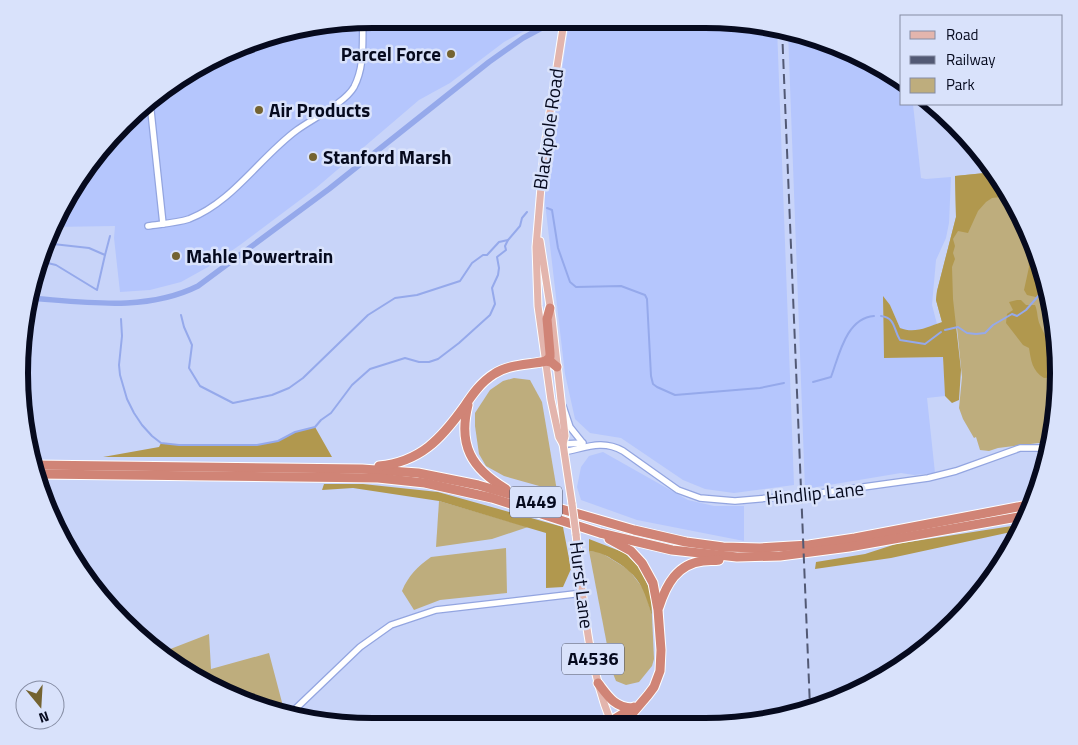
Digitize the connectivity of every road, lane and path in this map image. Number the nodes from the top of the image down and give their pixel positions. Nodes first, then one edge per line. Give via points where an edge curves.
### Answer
1 (363, 28) edge
2 (563, 28) edge
3 (151, 108) edge
4 (163, 224) junction
5 (148, 226) dead end
6 (538, 236) junction
7 (550, 308) junction
8 (546, 361) junction
9 (557, 367) junction
10 (469, 400) junction
11 (561, 402) junction
12 (582, 442) junction
13 (563, 444) junction
14 (589, 445) junction
15 (1042, 448) edge
16 (564, 452) junction
17 (40, 465) edge
18 (362, 470) junction
19 (43, 474) edge
20 (515, 495) junction
21 (572, 504) joint
22 (1024, 506) edge
23 (1019, 517) edge
24 (600, 533) junction
25 (737, 557) junction
26 (582, 593) junction
27 (658, 610) junction
28 (598, 683) junction
29 (636, 707) junction
30 (295, 709) edge
31 (610, 718) edge
32 (618, 718) edge
33 (629, 718) edge

1 - 4 street via 360,73 351,90 330,109 284,140 216,203 188,219
2 - 6 main road, Blackpole Road via 544,152
3 - 4 street
4 - 5 street
6 - 7 main road, Blackpole Road
6 - 8 main road, Blackpole Road via 538,306
7 - 8 highway via 546,319 550,356
7 - 9 main road, Blackpole Road
8 - 9 highway
8 - 10 highway via 495,373 481,383
8 - 13 main road, Blackpole Road / A4536 via 556,428
9 - 11 main road, Blackpole Road / A4536
10 - 18 highway via 448,430 431,447 396,463
10 - 20 highway via 464,435 470,455 488,477
11 - 12 street via 570,427
11 - 13 main road, Blackpole Road / A4536
12 - 13 street, Hindlip Lane
12 - 14 street, Hindlip Lane
13 - 16 main road, Blackpole Road / A4536
14 - 15 street, Hindlip Lane via 618,448 678,490 700,498 735,501 928,478 1020,448
14 - 16 street, Hindlip Lane
16 - 21 main road, Blackpole Road / A4536
17 - 18 highway, A449
18 - 20 highway, A449 via 418,473
19 - 24 highway, A449 via 378,478 425,483 492,498
20 - 22 highway, A449 via 678,540 723,547 760,548 855,538
21 - 26 main road, Hurst Lane / A4536, bridge
23 - 25 highway, A449 via 849,547 780,556
24 - 25 highway, A449 via 672,550
24 - 27 highway via 630,551 642,563 653,583
25 - 27 highway via 702,561 685,567 672,577
26 - 28 main road, Hurst Lane / A4536
26 - 30 street via 436,610 391,625 360,646
27 - 29 highway via 660,671 654,686
28 - 29 highway via 614,703
28 - 31 main road, Hurst Lane / A4536
29 - 32 highway
29 - 33 highway via 636,712

